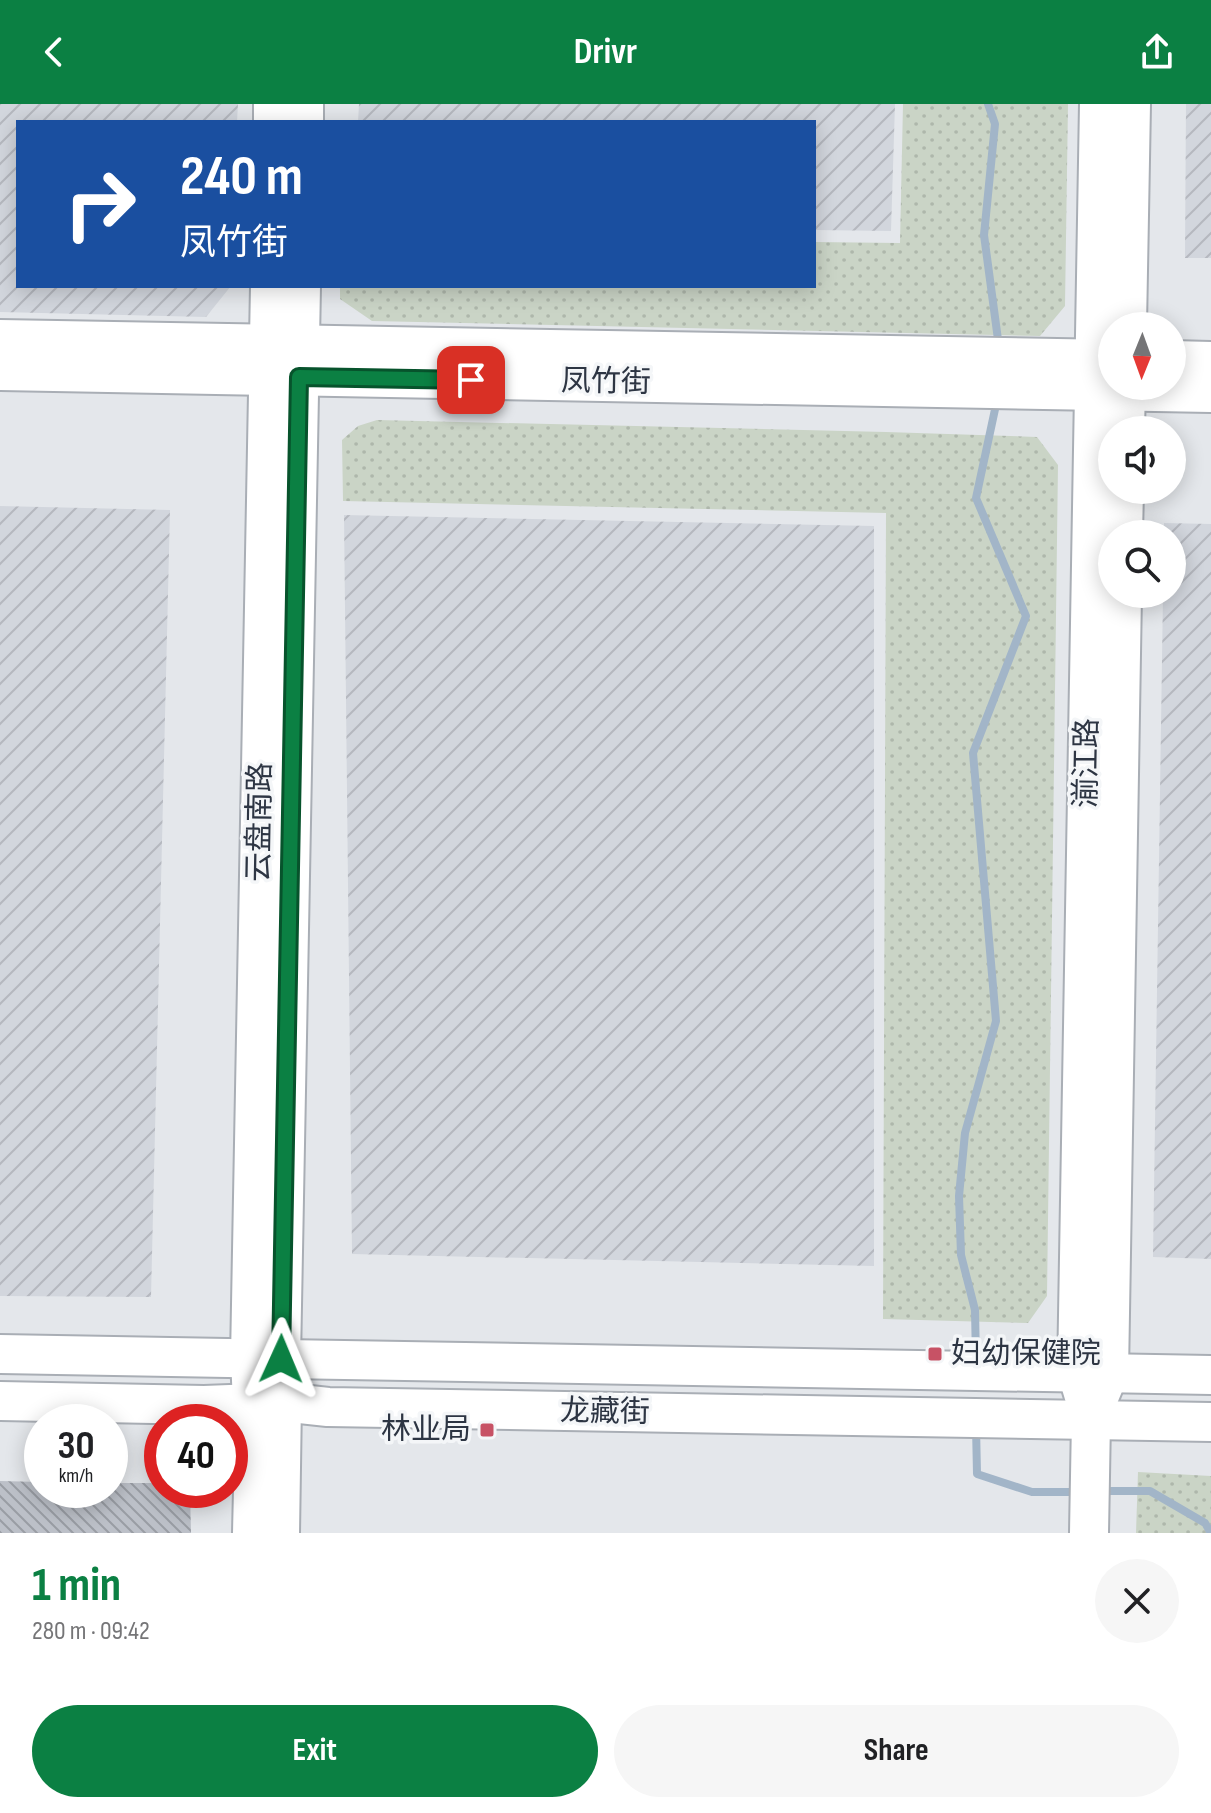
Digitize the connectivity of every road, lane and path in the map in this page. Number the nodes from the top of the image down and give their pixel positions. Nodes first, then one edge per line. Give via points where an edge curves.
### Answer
1 (1099, 104) edge
2 (1131, 104) edge
3 (270, 288) edge
4 (301, 288) edge
5 (1107, 312) edge
6 (1127, 312) edge
7 (0, 339) edge
8 (284, 360) junction
9 (1186, 360) edge
10 (1211, 361) edge
11 (0, 371) edge
12 (1098, 377) edge
13 (1186, 389) edge
14 (1211, 393) edge
15 (1110, 400) edge
16 (1121, 608) edge
17 (0, 1354) edge
18 (266, 1358) junction
19 (1093, 1373) junction
20 (1211, 1375) edge
21 (0, 1401) edge
22 (267, 1403) junction
23 (1091, 1420) junction
24 (1211, 1422) edge
25 (1089, 1524) edge
26 (252, 1533) edge
27 (280, 1533) edge

1 - 5 street, 湔江路
2 - 6 street
3 - 8 street, 云盘南路
4 - 8 street, 云盘南路
7 - 8 street, 凤竹街
8 - 11 street, 凤竹街
8 - 12 street, 凤竹街
8 - 18 street, 云盘南路
9 - 10 street
13 - 14 street, 凤竹街
15 - 19 street, 湔江路
16 - 19 street, 湔江路
17 - 18 street, 龙藏街
18 - 19 street, 龙藏街
18 - 22 street, 云盘南路
19 - 20 street, 龙藏街
19 - 23 street, 湔江路
21 - 22 street, 龙藏街
22 - 23 street, 龙藏街
22 - 26 street via 254,1447
22 - 27 street
23 - 24 street, 龙藏街
23 - 25 street, 湔江路

